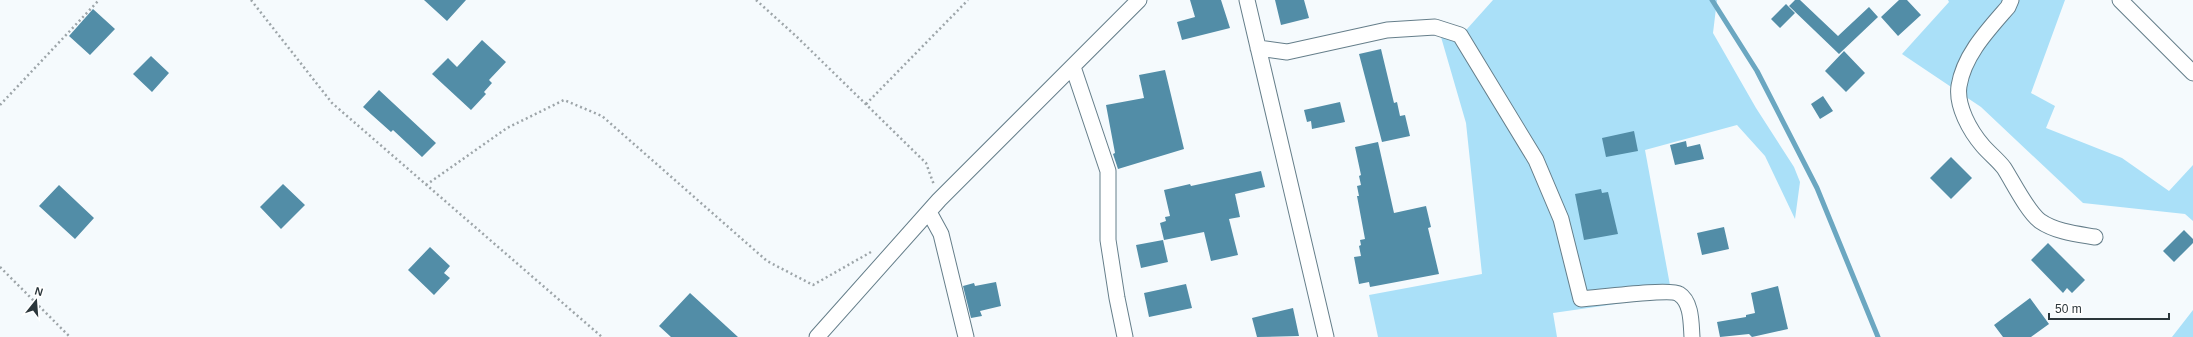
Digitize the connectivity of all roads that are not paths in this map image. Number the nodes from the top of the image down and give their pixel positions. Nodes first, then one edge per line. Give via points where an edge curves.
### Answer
1 (1139, 0) edge
2 (1247, 0) edge
3 (2011, 0) edge
4 (2120, 0) edge
5 (1258, 48) junction
6 (1073, 67) junction
7 (2193, 73) edge
8 (929, 212) junction
9 (2095, 236) dead end
10 (817, 337) edge
11 (966, 337) edge
12 (1125, 337) edge
13 (1326, 337) edge
14 (1692, 337) edge

1 - 6 street
2 - 5 street
3 - 9 street via 1964,67 1959,87 1962,112 1982,145 2003,167 2040,220 2064,231
4 - 7 street
5 - 13 street
5 - 14 street via 1287,52 1387,30 1436,27 1460,36 1536,160 1560,220 1581,299 1662,291 1679,294 1688,304
6 - 8 street
6 - 12 street via 1108,171 1108,240
8 - 10 street
8 - 11 street via 941,234

